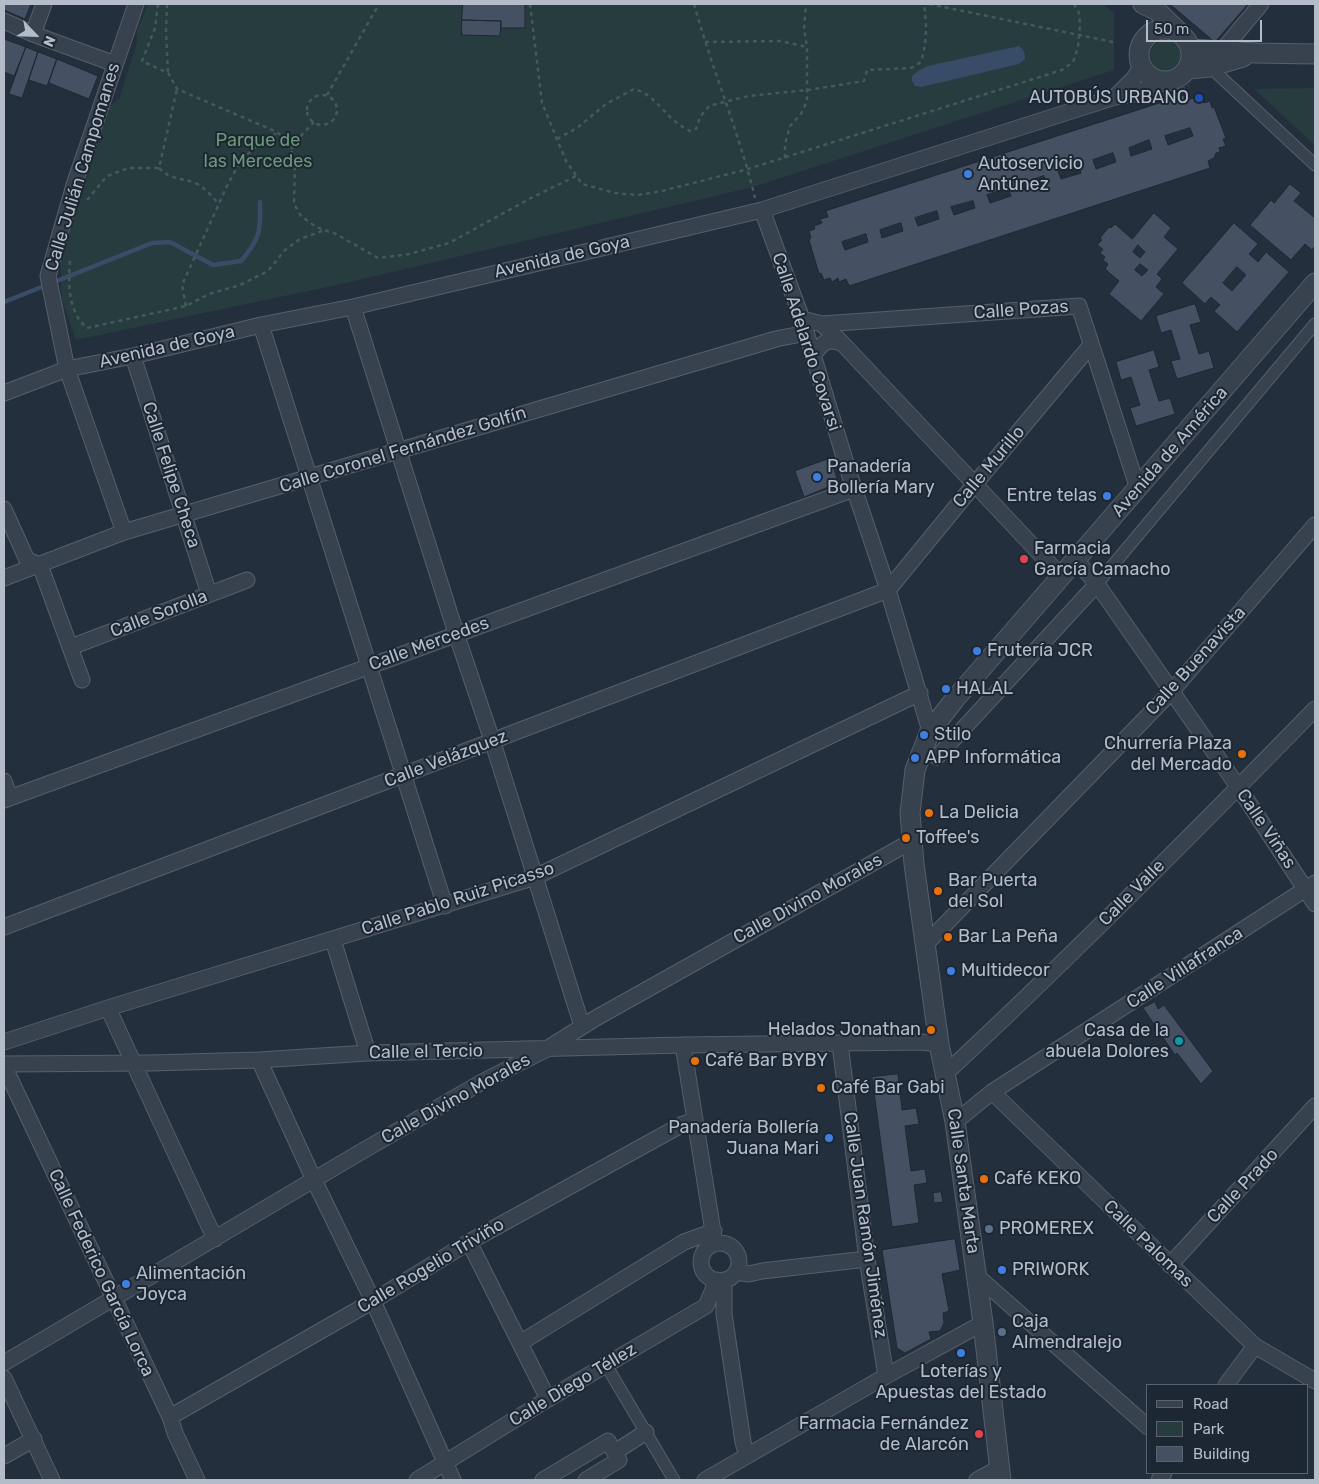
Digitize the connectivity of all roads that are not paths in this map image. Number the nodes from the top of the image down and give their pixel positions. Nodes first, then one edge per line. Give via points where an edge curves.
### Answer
1 (44, 4) edge
2 (136, 4) edge
3 (1261, 4) edge
4 (1144, 5) edge
5 (4, 21) edge
6 (1180, 33) junction
7 (32, 34) junction
8 (1148, 35) junction
9 (1191, 49) junction
10 (1221, 52) junction
11 (1256, 53) junction
12 (1315, 54) edge
13 (115, 64) junction
14 (1141, 67) junction
15 (1210, 67) junction
16 (1191, 76) junction
17 (1167, 88) junction
18 (1115, 97) junction
19 (1315, 164) edge
20 (760, 210) junction
21 (1315, 283) edge
22 (353, 308) junction
23 (822, 324) junction
24 (1315, 324) edge
25 (261, 325) junction
26 (804, 326) junction
27 (842, 343) junction
28 (1091, 345) junction
29 (813, 355) junction
30 (133, 356) junction
31 (67, 369) junction
32 (4, 393) edge
33 (399, 450) junction
34 (310, 478) junction
35 (974, 485) junction
36 (854, 488) junction
37 (1138, 489) junction
38 (4, 509) edge
39 (184, 515) junction
40 (1315, 525) edge
41 (124, 532) junction
42 (1076, 560) junction
43 (40, 565) junction
44 (1061, 576) junction
45 (4, 578) edge
46 (247, 580) dead end
47 (1097, 584) junction
48 (888, 590) junction
49 (209, 594) junction
50 (456, 634) junction
51 (71, 647) junction
52 (369, 666) junction
53 (82, 680) dead end
54 (1171, 692) junction
55 (920, 693) junction
56 (1315, 709) edge
57 (930, 732) junction
58 (492, 740) junction
59 (937, 757) dead end
60 (403, 775) junction
61 (4, 781) edge
62 (1239, 788) junction
63 (911, 793) joint
64 (7, 799) edge
65 (912, 841) junction
66 (535, 877) junction
67 (1311, 887) edge
68 (1315, 904) edge
69 (445, 906) junction
70 (4, 927) edge
71 (333, 940) junction
72 (926, 944) junction
73 (108, 1008) junction
74 (582, 1026) junction
75 (4, 1042) edge
76 (840, 1044) junction
77 (939, 1044) junction
78 (683, 1045) junction
79 (546, 1050) junction
80 (368, 1053) junction
81 (259, 1060) junction
82 (133, 1064) junction
83 (4, 1065) edge
84 (945, 1074) junction
85 (992, 1092) junction
86 (1315, 1106) edge
87 (695, 1120) junction
88 (955, 1122) junction
89 (314, 1180) junction
90 (215, 1239) junction
91 (469, 1242) junction
92 (684, 1242) junction
93 (711, 1242) junction
94 (867, 1259) junction
95 (1170, 1265) junction
96 (976, 1275) junction
97 (726, 1278) junction
98 (113, 1299) junction
99 (373, 1301) junction
100 (983, 1323) junction
101 (520, 1343) junction
102 (1254, 1346) junction
103 (4, 1363) edge
104 (606, 1365) junction
105 (886, 1376) junction
106 (4, 1378) edge
107 (1315, 1381) edge
108 (1227, 1384) edge
109 (548, 1399) junction
110 (170, 1417) junction
111 (1146, 1426) edge
112 (646, 1432) junction
113 (34, 1439) junction
114 (614, 1452) junction
115 (4, 1456) edge
116 (747, 1456) junction
117 (446, 1463) junction
118 (1000, 1474) edge
119 (52, 1480) edge
120 (198, 1480) edge
121 (417, 1480) edge
122 (453, 1480) edge
123 (543, 1480) edge
124 (586, 1480) edge
125 (674, 1480) edge
126 (705, 1480) edge
127 (977, 1480) edge

1 - 7 street
2 - 13 street, Calle Julián Campomanes
3 - 10 street
4 - 6 street via 1156,10
4 - 8 street
5 - 7 street
6 - 8 street via 1169,29
6 - 9 street
7 - 13 street
8 - 14 street via 1141,45
9 - 10 street
9 - 16 street
10 - 11 street
11 - 12 street
11 - 15 street
13 - 31 street, Calle Julián Campomanes via 74,185 48,276
14 - 17 street
14 - 18 street, Avenida de Goya
15 - 16 street
15 - 19 street
16 - 17 street via 1181,76
17 - 18 street, Avenida de Goya
18 - 20 street, Avenida de Goya
20 - 22 street, Avenida de Goya
20 - 26 street, Calle Adelardo Covarsi
21 - 37 street, Avenida de América
22 - 25 street, Avenida de Goya
22 - 33 street
23 - 26 street, Calle Pozas
23 - 27 street
23 - 28 street, Calle Pozas via 1079,306
24 - 47 street, Avenida de América
25 - 30 street, Avenida de Goya
25 - 34 street
26 - 29 street, Calle Adelardo Covarsi
26 - 33 street, Calle Coronel Fernández Golfín via 776,339
27 - 29 street via 832,340 824,343
27 - 35 street
28 - 35 street, Calle Murillo
28 - 37 street, Calle Pozas
29 - 36 street, Calle Adelardo Covarsi
30 - 31 street, Avenida de Goya
30 - 39 street, Calle Felipe Checa
31 - 32 street, Avenida de Goya
31 - 41 street, Calle Julián Campomanes
33 - 34 street, Calle Coronel Fernández Golfín
33 - 50 street
34 - 39 street, Calle Coronel Fernández Golfín
34 - 52 street
35 - 44 street
35 - 48 street, Calle Murillo
36 - 48 street, Calle Adelardo Covarsi
36 - 50 street, Calle Mercedes
37 - 42 street, Avenida de América
38 - 43 street via 26,560
39 - 41 street, Calle Coronel Fernández Golfín
39 - 49 street, Calle Felipe Checa
40 - 54 street, Calle Buenavista
41 - 43 street, Calle Coronel Fernández Golfín
42 - 44 street, Avenida de América
42 - 47 street, Calle Viñas
43 - 45 street, Calle Coronel Fernández Golfín
43 - 51 street
44 - 57 street, Avenida de América
46 - 49 street, Calle Sorolla
47 - 54 street, Calle Viñas
47 - 59 street, Avenida de América
48 - 55 street, Calle Adelardo Covarsi
48 - 58 street, Calle Velázquez
49 - 51 street, Calle Sorolla
50 - 52 street, Calle Mercedes
50 - 58 street
51 - 53 street
52 - 60 street
52 - 64 street, Calle Mercedes
54 - 62 street, Calle Viñas
54 - 72 street, Calle Buenavista
55 - 57 street, Calle Adelardo Covarsi
55 - 66 street, Calle Pablo Ruiz Picasso
56 - 62 street, Calle Valle
57 - 63 street, Avenida de América via 915,770
58 - 60 street, Calle Velázquez
58 - 66 street
60 - 69 street
60 - 70 street, Calle Velázquez
61 - 64 street
62 - 67 street, Calle Viñas
62 - 84 street, Calle Valle
63 - 65 street, Calle Santa Marta
65 - 72 street, Calle Santa Marta
65 - 74 street, Calle Divino Morales
66 - 69 street, Calle Pablo Ruiz Picasso
66 - 74 street
67 - 68 street, Calle Viñas
67 - 85 street, Calle Villafranca
69 - 71 street, Calle Pablo Ruiz Picasso
71 - 73 street, Calle Pablo Ruiz Picasso
71 - 80 street
72 - 77 street, Calle Santa Marta
73 - 75 street, Calle Pablo Ruiz Picasso
73 - 82 street
74 - 79 street, Calle Divino Morales
76 - 77 street, Calle el Tercio
76 - 78 street, Calle el Tercio
76 - 94 street, Calle Juan Ramón Jiménez
77 - 84 street, Calle Santa Marta
78 - 79 street, Calle el Tercio
78 - 87 street
79 - 80 street, Calle el Tercio
79 - 89 street, Calle Divino Morales via 489,1078
80 - 81 street, Calle el Tercio
81 - 82 street, Calle el Tercio
81 - 89 street
82 - 83 street, Calle el Tercio
82 - 90 street
83 - 98 street, Calle Federico García Lorca
84 - 88 street, Calle Santa Marta
85 - 88 street, Calle Villafranca
85 - 95 street, Calle Palomas
86 - 95 street, Calle Prado
87 - 91 street, Calle Rogelio Triviño
87 - 93 street
88 - 96 street, Calle Santa Marta
89 - 90 street, Calle Divino Morales
89 - 99 street
90 - 98 street, Calle Divino Morales
91 - 99 street, Calle Rogelio Triviño
91 - 101 street
92 - 93 street
92 - 93 street
92 - 101 street
93 - 97 street via 701,1260 705,1273 710,1278
93 - 97 street via 730,1245 739,1258 738,1266
94 - 97 street
94 - 105 street, Calle Juan Ramón Jiménez
95 - 102 street, Calle Palomas
96 - 100 street, Calle Santa Marta
96 - 111 street
97 - 104 street, Calle Diego Téllez via 706,1306
97 - 116 street via 724,1314
98 - 103 street, Calle Divino Morales
98 - 110 street, Calle Federico García Lorca
99 - 110 street, Calle Rogelio Triviño
99 - 117 street
100 - 105 street
100 - 118 street, Calle Santa Marta
101 - 109 street
102 - 107 street, Calle Palomas
102 - 108 street
104 - 109 street, Calle Diego Téllez
104 - 112 street
105 - 116 street
106 - 113 street
109 - 117 street, Calle Diego Téllez
110 - 120 street, Calle Federico García Lorca
112 - 114 street
112 - 125 street
113 - 115 street
113 - 119 street
114 - 123 street via 608,1441
114 - 124 street via 619,1460
116 - 126 street
117 - 121 street, Calle Diego Téllez
117 - 122 street
118 - 127 street

